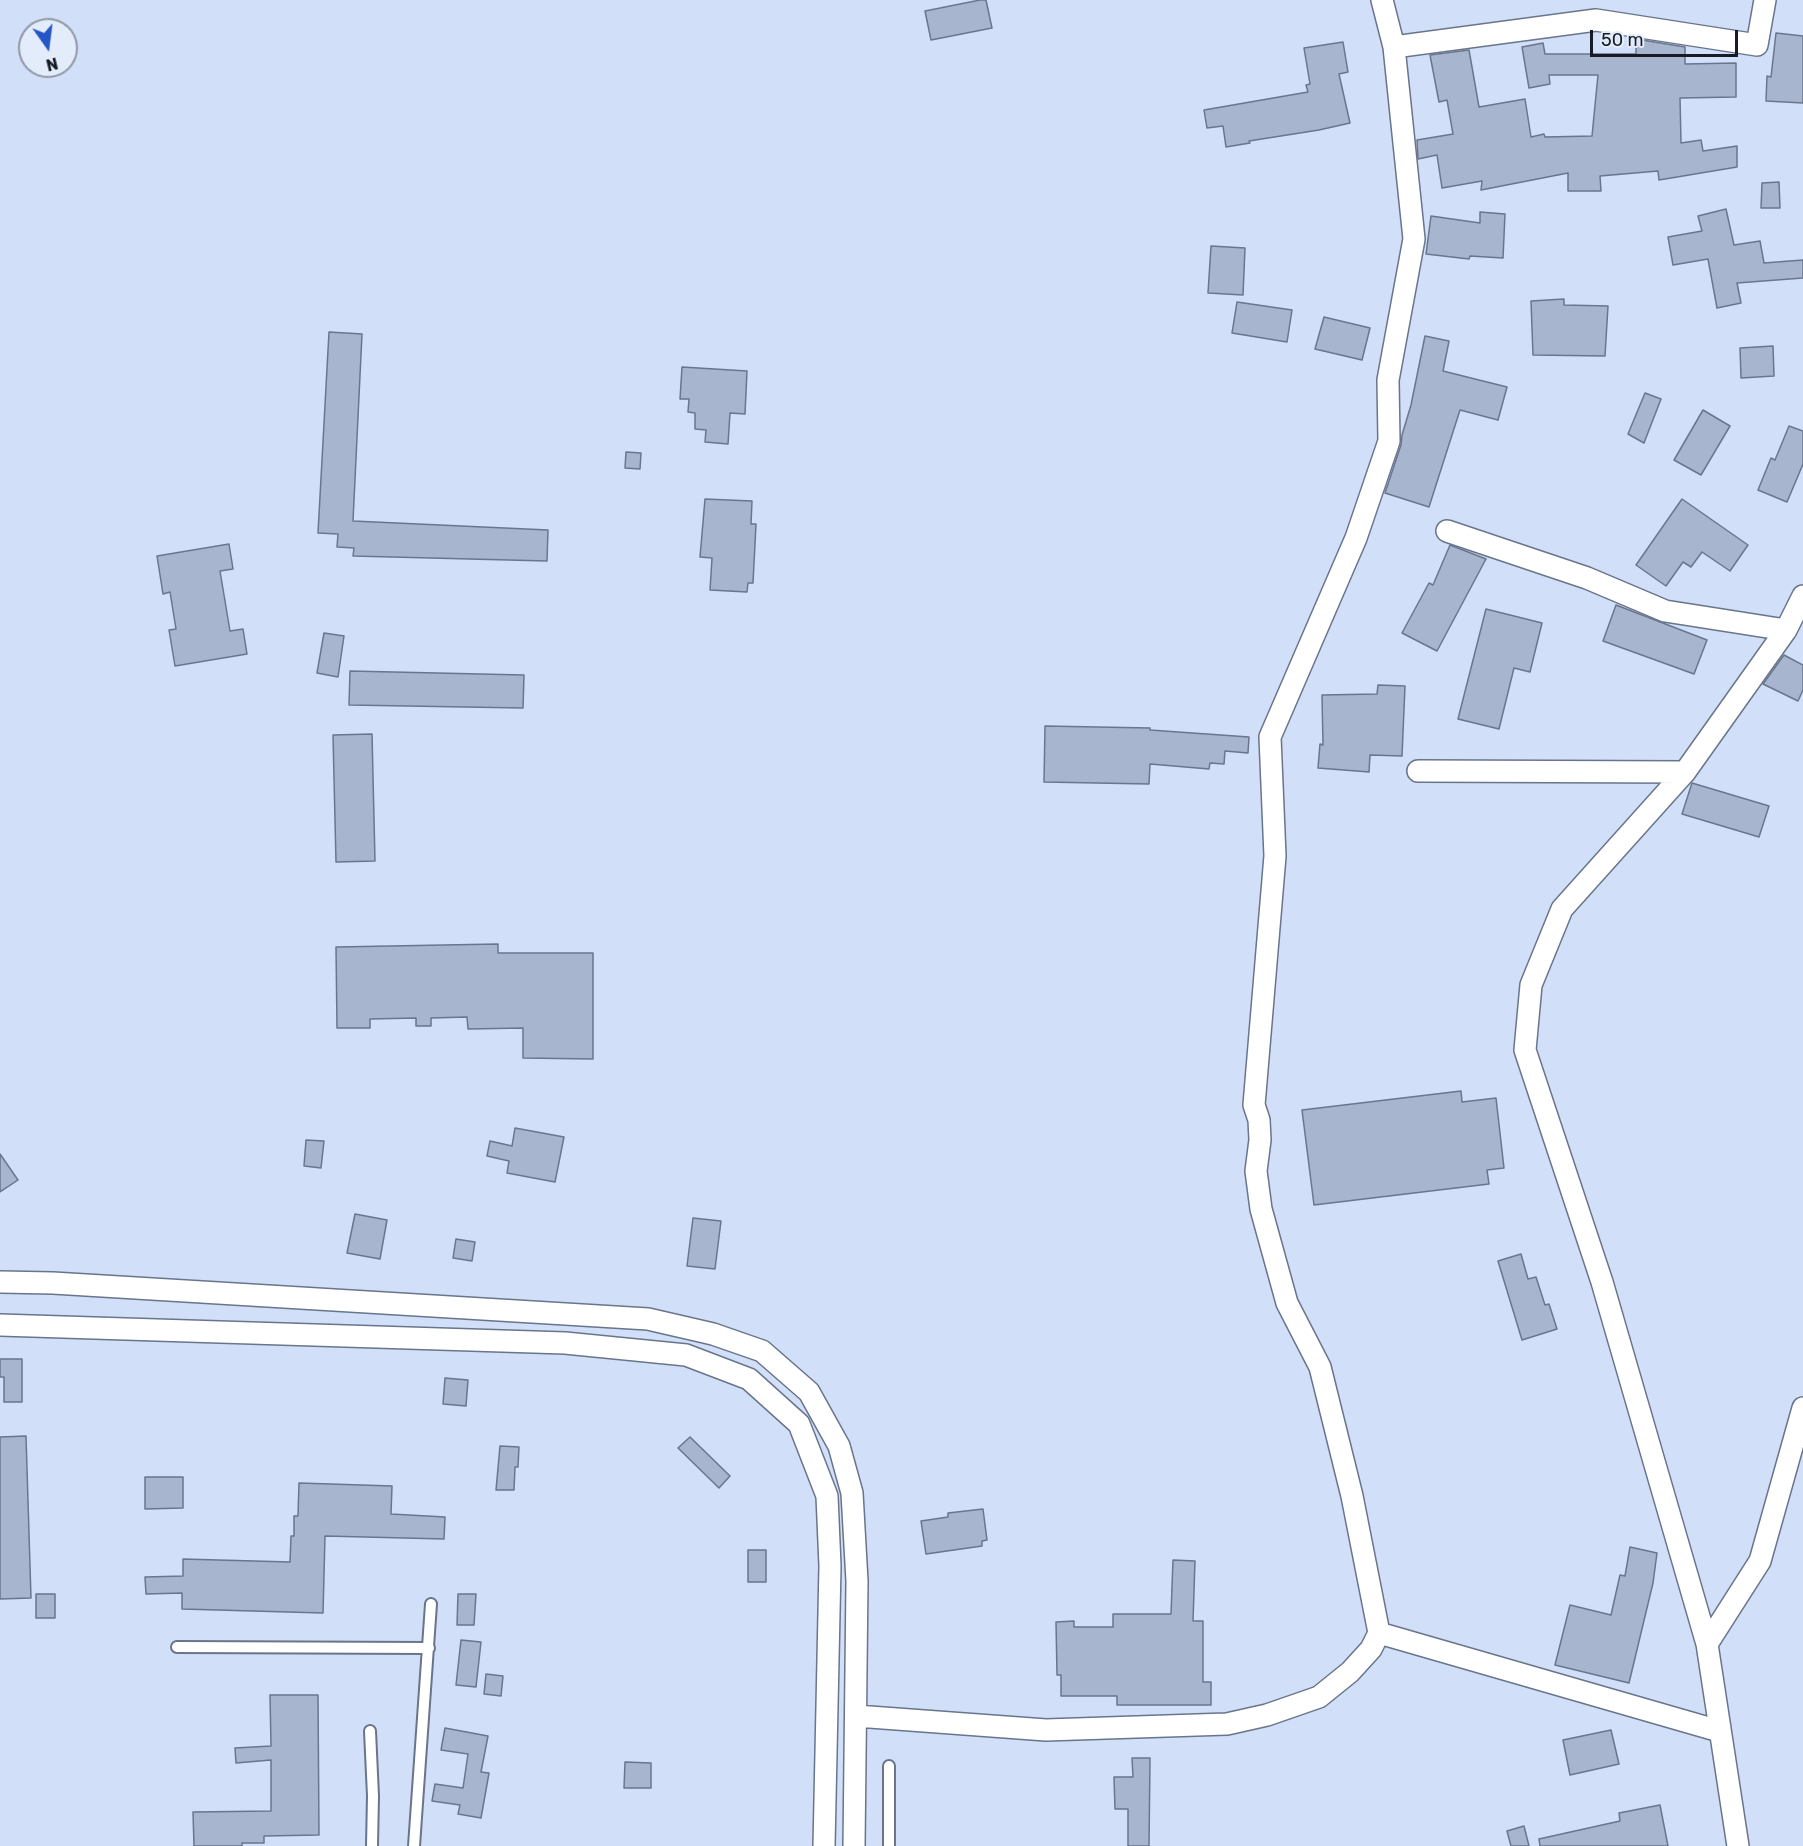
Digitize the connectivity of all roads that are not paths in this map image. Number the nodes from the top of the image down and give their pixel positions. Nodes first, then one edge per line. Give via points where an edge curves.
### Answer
1 (1382, 0) edge
2 (1765, 0) edge
3 (1394, 47) junction
4 (1447, 531) dead end
5 (1803, 596) edge
6 (1786, 630) junction
7 (1418, 771) dead end
8 (1685, 772) junction
9 (0, 1282) edge
10 (0, 1325) edge
11 (1803, 1408) edge
12 (431, 1604) dead end
13 (1379, 1633) junction
14 (1707, 1644) junction
15 (177, 1647) dead end
16 (429, 1648) junction
17 (856, 1716) junction
18 (370, 1731) dead end
19 (1719, 1731) junction
20 (889, 1766) dead end
21 (372, 1846) edge
22 (414, 1846) edge
23 (824, 1846) edge
24 (854, 1846) edge
25 (889, 1846) edge
26 (1738, 1846) edge

1 - 3 street
2 - 3 street via 1758,45 1596,20
3 - 13 street via 1414,239 1388,380 1389,441 1356,538 1270,737 1275,856 1254,1105 1259,1120 1256,1171 1261,1209 1287,1303 1320,1367 1352,1496
4 - 6 street via 1587,578 1665,611
5 - 6 street
6 - 8 street
7 - 8 street
8 - 14 street via 1563,909 1531,985 1525,1050 1602,1282
9 - 17 street via 648,1319 713,1334 762,1351 809,1392 839,1446 852,1493 857,1581
10 - 23 street via 565,1343 686,1355 749,1378 799,1424 827,1497 830,1566
11 - 14 street via 1760,1561
12 - 16 lane
13 - 17 street via 1371,1649 1350,1672 1319,1697 1227,1724 1046,1730
13 - 19 street
14 - 19 street
15 - 16 lane
16 - 22 lane
17 - 24 street
18 - 21 lane
19 - 26 street
20 - 25 lane

